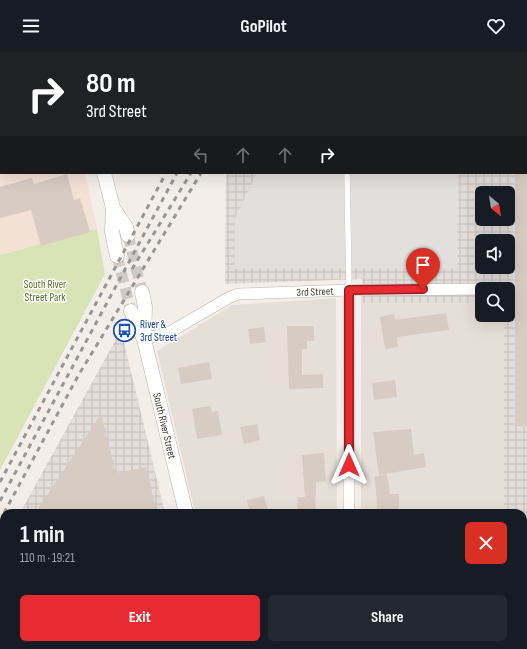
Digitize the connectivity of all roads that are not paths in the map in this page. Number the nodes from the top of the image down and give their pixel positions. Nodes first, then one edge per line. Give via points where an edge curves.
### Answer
1 (104, 174) edge
2 (347, 174) edge
3 (112, 208) junction
4 (128, 235) tunnel mouth
5 (117, 256) tunnel mouth
6 (475, 289) edge
7 (349, 290) junction
8 (142, 292) tunnel mouth
9 (130, 311) tunnel mouth
10 (144, 339) junction
11 (185, 509) edge
12 (349, 509) edge

1 - 3 street
2 - 7 lane
3 - 4 street via 126,227
3 - 5 street via 112,232
6 - 7 street, 3rd Street
7 - 10 street, 3rd Street via 230,296 170,332
7 - 12 street
8 - 10 street, South River Street via 145,307
9 - 10 street, South River Street
10 - 11 street, South River Street

